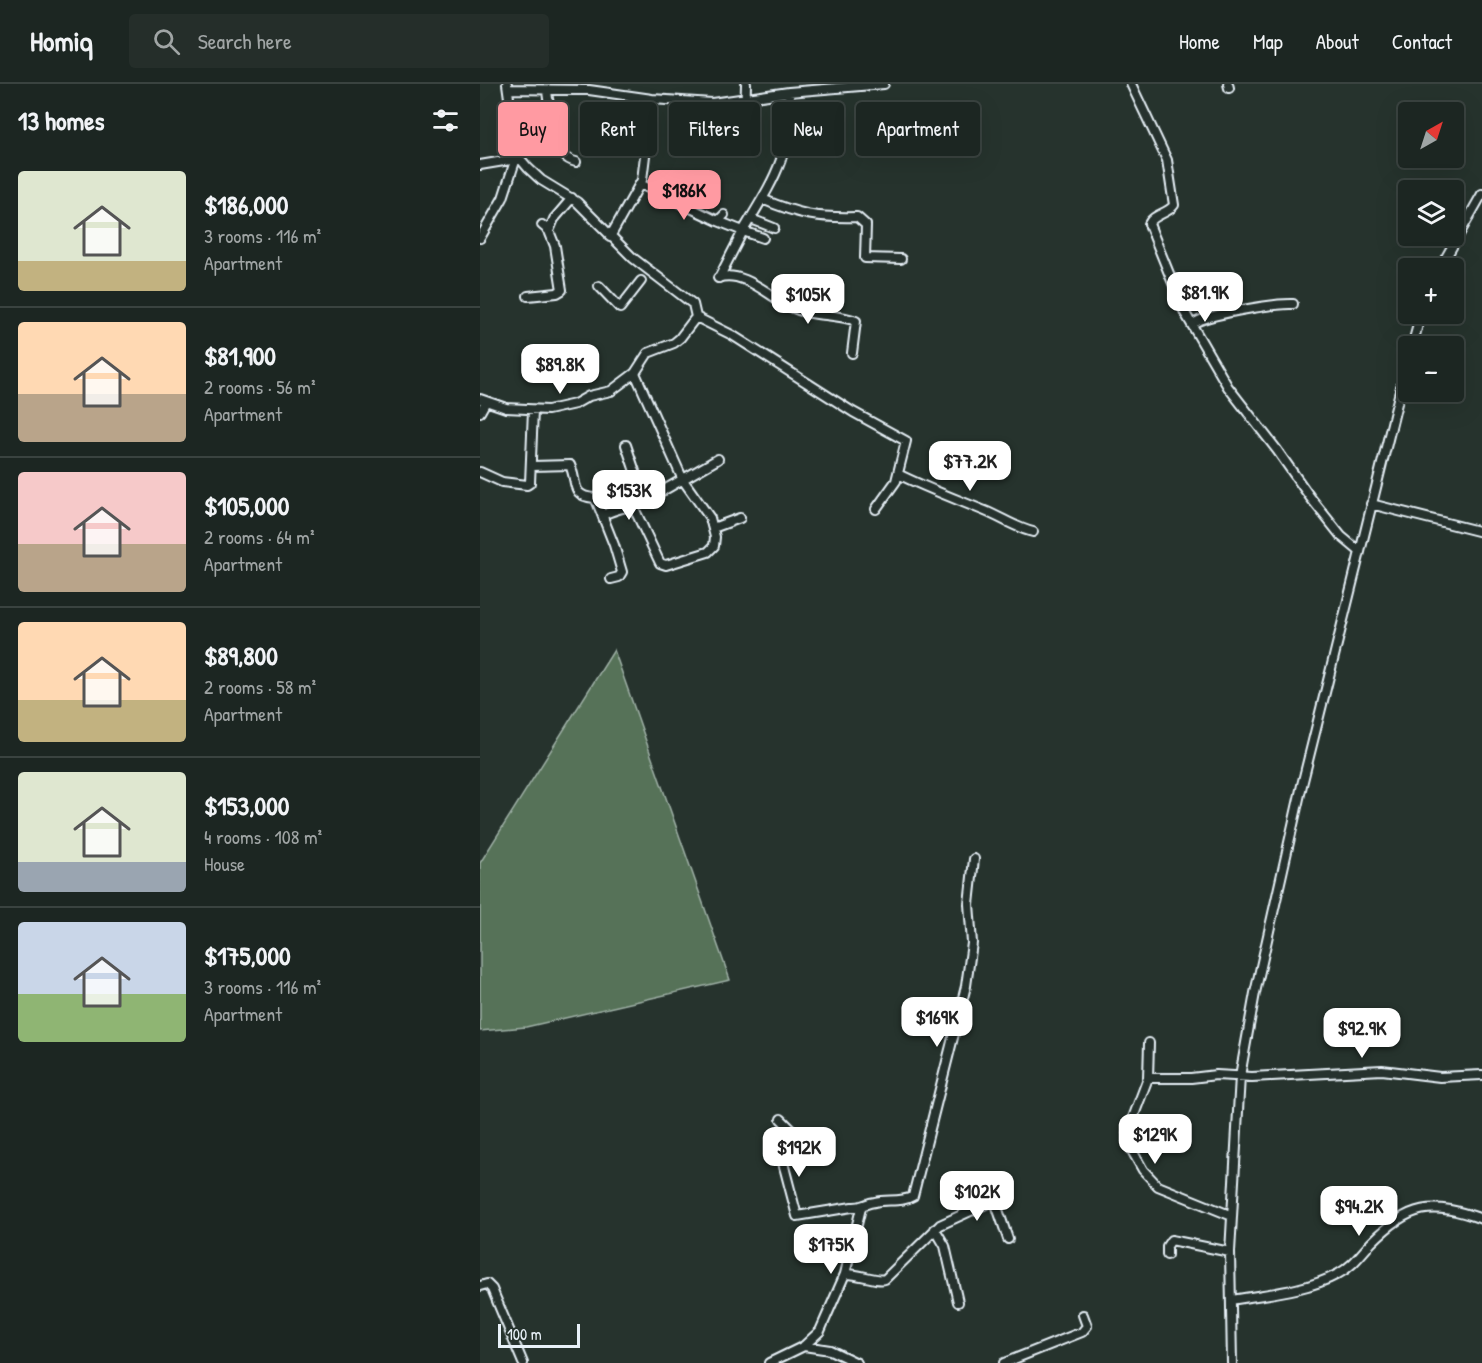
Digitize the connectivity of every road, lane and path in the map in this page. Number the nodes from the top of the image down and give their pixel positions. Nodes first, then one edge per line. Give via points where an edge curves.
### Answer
1 (746, 84) edge
2 (884, 84) edge
3 (1131, 84) edge
4 (507, 86) edge
5 (590, 87) edge
6 (547, 90) junction
7 (789, 92) junction
8 (745, 98) junction
9 (652, 99) junction
10 (745, 102) edge
11 (517, 157) junction
12 (576, 162) dead end
13 (480, 165) edge
14 (640, 184) junction
15 (1482, 194) edge
16 (572, 198) junction
17 (762, 199) junction
18 (751, 219) junction
19 (542, 225) dead end
20 (774, 228) dead end
21 (549, 231) junction
22 (743, 231) junction
23 (610, 237) junction
24 (480, 238) edge
25 (762, 238) dead end
26 (1446, 258) edge
27 (900, 259) dead end
28 (641, 281) dead end
29 (599, 286) dead end
30 (528, 296) dead end
31 (1293, 303) dead end
32 (696, 317) junction
33 (1191, 325) junction
34 (852, 353) dead end
35 (635, 373) junction
36 (1398, 398) edge
37 (483, 401) edge
38 (533, 410) junction
39 (480, 412) edge
40 (626, 445) dead end
41 (718, 459) dead end
42 (532, 466) junction
43 (480, 472) edge
44 (898, 474) junction
45 (683, 480) junction
46 (645, 501) junction
47 (1371, 504) junction
48 (633, 506) junction
49 (876, 510) dead end
50 (603, 515) junction
51 (740, 518) dead end
52 (714, 528) junction
53 (1033, 532) dead end
54 (1482, 532) edge
55 (1359, 552) junction
56 (611, 579) dead end
57 (974, 859) dead end
58 (1149, 1043) dead end
59 (1482, 1075) edge
60 (1240, 1076) junction
61 (1148, 1078) junction
62 (781, 1119) dead end
63 (861, 1208) junction
64 (1232, 1216) junction
65 (1482, 1219) edge
66 (935, 1228) junction
67 (1008, 1239) dead end
68 (1230, 1252) junction
69 (1167, 1255) dead end
70 (845, 1274) junction
71 (480, 1286) edge
72 (1231, 1300) junction
73 (958, 1302) dead end
74 (1083, 1315) dead end
75 (804, 1346) junction
76 (523, 1363) edge
77 (769, 1363) edge
78 (857, 1363) edge
79 (1004, 1363) edge
80 (1232, 1363) edge

1 - 8 street
2 - 7 street
3 - 33 street via 1167,160 1175,201 1173,208 1149,224
4 - 6 street
4 - 11 street
5 - 6 street
5 - 9 street
6 - 12 street via 563,153
7 - 8 street
7 - 17 street via 788,142
8 - 9 street via 712,103
8 - 10 street
9 - 14 street
11 - 13 street
11 - 16 street via 536,176
11 - 24 street via 503,198
14 - 22 street
14 - 23 street
15 - 26 street
16 - 21 street
16 - 23 street
17 - 18 street
17 - 27 street via 795,213 856,217 866,225 865,258
18 - 20 street
18 - 22 street
19 - 21 street
21 - 30 street via 562,290
22 - 25 street
22 - 34 street via 719,278 734,276 793,308 856,321
23 - 32 street via 693,304
28 - 29 street via 620,308
31 - 33 street via 1216,315
32 - 35 street via 674,343 648,353
32 - 44 street via 906,441
33 - 55 street via 1227,387 1341,536
35 - 38 street via 611,391 560,408
35 - 45 street
36 - 47 street
37 - 38 street
37 - 39 street
38 - 42 street
40 - 46 street
41 - 45 street
42 - 43 street via 527,485 502,482
42 - 50 street via 570,465 579,494 594,498
44 - 49 street
44 - 53 street
45 - 46 street
45 - 52 street
46 - 48 street
47 - 54 street
47 - 55 street
48 - 50 street
48 - 52 street via 658,561 663,564 711,550
50 - 56 street via 622,572
51 - 52 street
55 - 60 street via 1285,859
57 - 63 street via 969,904 972,943 966,987 914,1194 909,1199 875,1202
58 - 61 street
59 - 60 street via 1440,1077 1382,1071
60 - 61 street
60 - 64 street
61 - 64 street via 1128,1136 1143,1170 1170,1192
62 - 63 street via 795,1132 781,1155 796,1215
63 - 70 street
64 - 68 street
65 - 72 street via 1436,1206 1420,1209 1388,1227 1340,1273 1296,1288
66 - 67 street via 993,1202
66 - 70 street via 885,1279
66 - 73 street via 945,1246
68 - 69 street via 1172,1240
68 - 72 street
70 - 75 street via 820,1330
71 - 76 street via 487,1284 492,1289
72 - 80 street
74 - 79 street via 1087,1326 1082,1332
75 - 77 street
75 - 78 street via 830,1350

